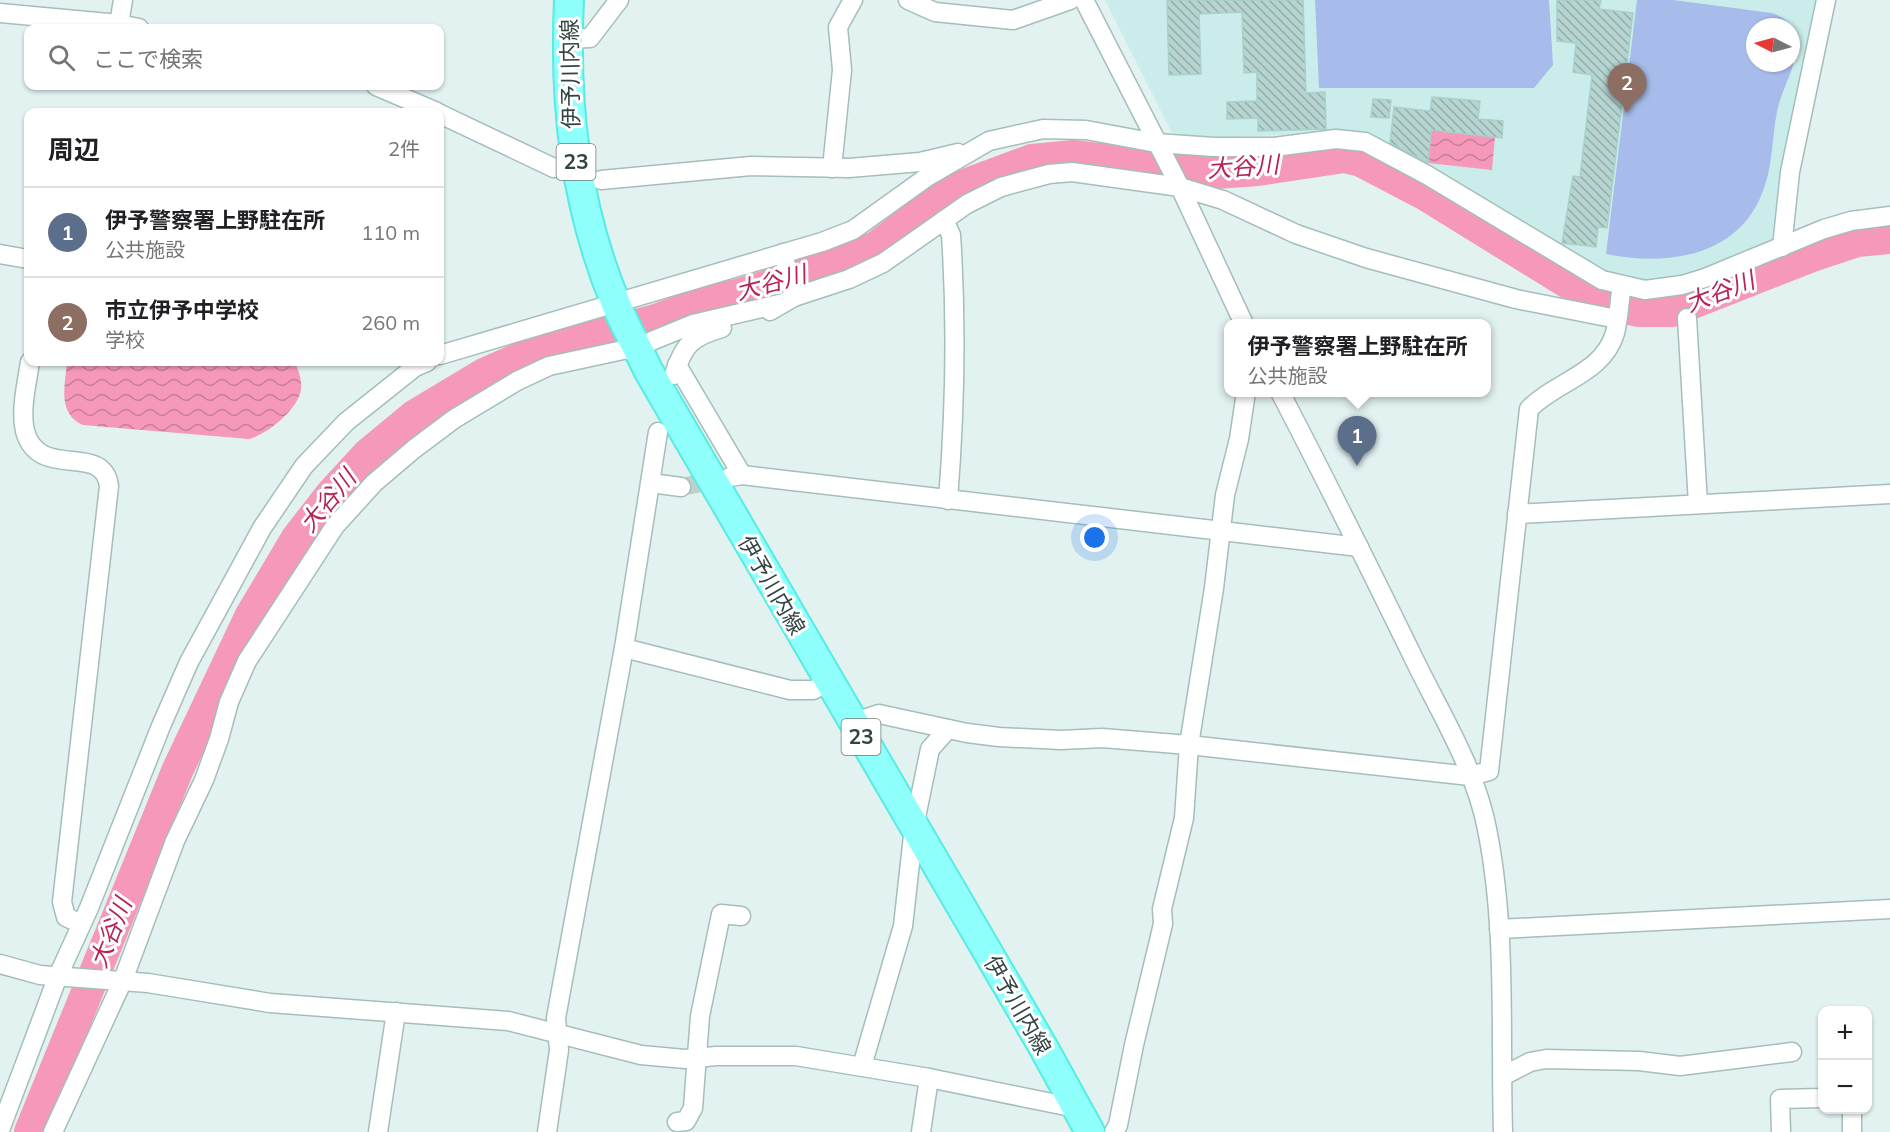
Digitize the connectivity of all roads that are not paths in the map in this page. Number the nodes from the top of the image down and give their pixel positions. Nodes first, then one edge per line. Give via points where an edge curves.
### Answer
1 (123, 0) edge
2 (569, 0) edge
3 (619, 0) edge
4 (853, 0) edge
5 (908, 0) edge
6 (1070, 0) edge
7 (1084, 0) edge
8 (1827, 0) edge
9 (0, 13) edge
10 (120, 24) joint
11 (567, 39) junction
12 (385, 90) edge
13 (427, 108) edge
14 (444, 116) edge
15 (1158, 146) junction
16 (975, 150) junction
17 (554, 168) dead end
18 (832, 168) junction
19 (600, 180) dead end
20 (1179, 184) junction
21 (1890, 216) edge
22 (944, 220) junction
23 (1782, 247) junction
24 (0, 254) edge
25 (784, 257) junction
26 (24, 258) edge
27 (1622, 290) junction
28 (788, 296) junction
29 (1618, 316) junction
30 (1687, 318) dead end
31 (1242, 319) edge
32 (627, 327) junction
33 (444, 354) edge
34 (29, 366) edge
35 (417, 366) edge
36 (1245, 397) edge
37 (1282, 397) edge
38 (658, 432) dead end
39 (651, 483) junction
40 (681, 487) tunnel mouth
41 (1890, 494) edge
42 (948, 500) junction
43 (1698, 504) junction
44 (1517, 514) junction
45 (1221, 532) junction
46 (1359, 546) junction
47 (624, 648) junction
48 (829, 682) junction
49 (852, 723) junction
50 (948, 729) junction
51 (1189, 745) junction
52 (1470, 776) junction
53 (914, 827) junction
54 (1890, 909) edge
55 (741, 916) dead end
56 (81, 924) junction
57 (1499, 929) junction
58 (0, 964) edge
59 (62, 976) junction
60 (119, 980) junction
61 (396, 1012) junction
62 (559, 1036) junction
63 (1792, 1052) dead end
64 (696, 1058) junction
65 (862, 1066) junction
66 (1503, 1076) junction
67 (20, 1078) junction
68 (929, 1078) junction
69 (0, 1085) edge
70 (1818, 1098) edge
71 (1852, 1114) edge
72 (1083, 1120) edge
73 (677, 1122) dead end
74 (0, 1130) edge
75 (53, 1132) edge
76 (378, 1132) edge
77 (547, 1132) edge
78 (921, 1132) edge
79 (1114, 1132) edge
80 (1503, 1132) edge
81 (1781, 1132) edge
82 (1852, 1132) edge

1 - 10 street
2 - 11 main road, 伊予川内線 / 23
3 - 11 street via 590,38
4 - 18 street via 838,27 842,70
5 - 6 street via 935,12 1013,20
7 - 15 street
8 - 23 street via 1790,172
9 - 10 street
11 - 32 main road, 伊予川内線 / 23 via 571,135 580,189
12 - 13 street
14 - 17 street
15 - 16 street via 1086,130 1043,129 989,141
15 - 20 street
15 - 27 street via 1299,145 1336,139 1365,142
16 - 18 street via 920,162
16 - 25 street via 927,177 853,230
18 - 19 street via 751,166
20 - 22 street via 1092,173 1049,174 1001,187
20 - 29 street via 1296,234 1366,258 1516,299
20 - 31 street
21 - 23 street via 1851,221
22 - 28 street via 883,263 849,279
22 - 42 street via 951,235 955,349
23 - 27 street via 1682,285
24 - 26 street
25 - 28 street
25 - 32 street
27 - 29 street
28 - 32 street via 693,324
28 - 42 street via 763,316 689,342 676,370 736,476
29 - 44 street via 1611,343 1600,359 1529,409
30 - 43 street
32 - 33 street via 585,310
32 - 48 main road, 伊予川内線 / 23
32 - 60 street via 517,381 454,419 374,483 335,526 247,661 204,780
34 - 56 street via 23,417 33,446 45,457 99,465 109,486 62,902 66,917
35 - 56 street via 346,422 304,466 262,528 189,662
36 - 45 street
37 - 46 street
38 - 39 street
39 - 40 street
39 - 47 street
41 - 43 street
42 - 45 street
43 - 44 street
44 - 52 street via 1489,771
45 - 46 street
45 - 51 street
46 - 52 street
47 - 48 street via 790,690 813,690
47 - 62 street via 556,1018
48 - 49 main road, 伊予川内線 / 23
49 - 50 street via 879,714
49 - 53 main road, 伊予川内線 / 23
50 - 51 street via 999,737 1102,738
50 - 53 street via 930,749
51 - 52 street
51 - 79 street via 1180,840
52 - 57 street via 1487,829
53 - 65 street via 903,926
53 - 72 main road, 伊予川内線 / 23
54 - 57 street
55 - 64 street via 721,914 700,1016
56 - 59 street
57 - 66 street
58 - 59 street via 40,975
59 - 60 street
59 - 67 street
60 - 61 street via 270,1003
60 - 75 street
61 - 62 street via 508,1021
61 - 76 street
62 - 64 street via 641,1055
62 - 77 street
63 - 66 street via 1680,1066 1546,1059 1530,1062
64 - 65 street via 796,1056
64 - 73 street via 693,1108 686,1121
65 - 68 street
66 - 80 street
67 - 69 street
67 - 74 street
68 - 72 street
68 - 78 street
70 - 81 street via 1780,1099
71 - 82 street

